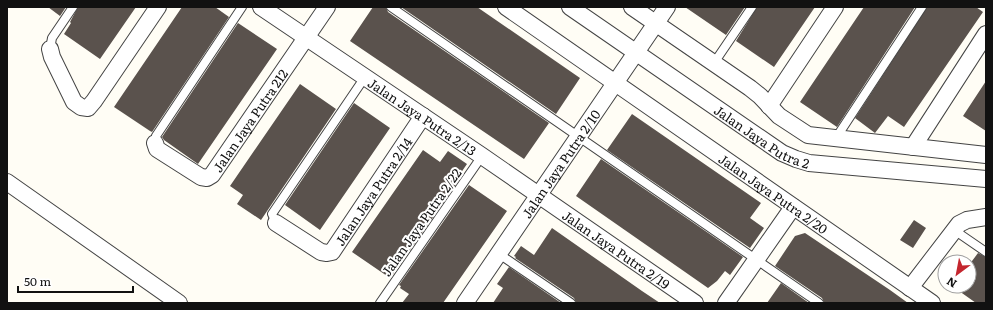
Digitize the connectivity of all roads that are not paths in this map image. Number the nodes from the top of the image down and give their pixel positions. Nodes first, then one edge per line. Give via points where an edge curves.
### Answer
1 (73, 7) edge
2 (158, 7) edge
3 (242, 7) edge
4 (261, 7) edge
5 (327, 7) edge
6 (391, 7) edge
7 (506, 7) edge
8 (570, 7) edge
9 (632, 7) edge
10 (667, 7) edge
11 (752, 7) edge
12 (835, 7) edge
13 (922, 7) edge
14 (656, 24) junction
15 (986, 34) edge
16 (306, 38) junction
17 (50, 49) joint
18 (637, 53) junction
19 (714, 63) junction
20 (365, 77) junction
21 (616, 84) junction
22 (769, 106) junction
23 (423, 116) junction
24 (579, 137) junction
25 (836, 138) junction
26 (155, 143) joint
27 (913, 147) junction
28 (986, 155) edge
29 (482, 156) junction
30 (986, 179) edge
31 (7, 182) edge
32 (538, 196) junction
33 (793, 207) junction
34 (986, 217) edge
35 (276, 224) joint
36 (954, 230) junction
37 (986, 252) edge
38 (499, 254) junction
39 (756, 260) junction
40 (910, 288) junction
41 (179, 303) edge
42 (380, 303) edge
43 (465, 303) edge
44 (571, 303) edge
45 (695, 303) edge
46 (726, 303) edge
47 (819, 303) edge
48 (932, 303) edge

1 - 17 lane via 52,38
2 - 17 street via 88,108 74,102
3 - 26 lane via 156,136
4 - 16 street, Jalan Jaya Putra 2/13
5 - 16 street, Jalan Jaya Putra 212
6 - 24 lane
7 - 21 street, Jalan Jaya Putra 2/20
8 - 18 street, Jalan Jaya Putra 2
9 - 14 street
10 - 14 street, Jalan Jaya Putra 2/10
11 - 19 lane
12 - 22 street
13 - 25 lane
14 - 18 street, Jalan Jaya Putra 2/10
14 - 19 street
15 - 27 street
16 - 20 street, Jalan Jaya Putra 2/13
16 - 26 street, Jalan Jaya Putra 212 via 212,175 201,178 157,149
18 - 21 street, Jalan Jaya Putra 2/10
18 - 30 street, Jalan Jaya Putra 2 via 782,153 796,160
19 - 22 street via 750,88
20 - 23 street, Jalan Jaya Putra 2/13
20 - 35 lane via 272,214
21 - 24 street, Jalan Jaya Putra 2/10
21 - 33 street, Jalan Jaya Putra 2/20
22 - 25 street via 779,116 808,135
23 - 29 street, Jalan Jaya Putra 2/13
23 - 35 street, Jalan Jaya Putra 2/14 via 332,252 321,252
24 - 32 street, Jalan Jaya Putra 2/10
24 - 39 lane
25 - 27 street
27 - 28 street
29 - 32 street, Jalan Jaya Putra 2/13
29 - 42 lane, Jalan Jaya Putra 2/22
31 - 41 street
32 - 38 street, Jalan Jaya Putra 2/10
32 - 45 street, Jalan Jaya Putra 2/19
33 - 39 street
33 - 40 street, Jalan Jaya Putra 2/20
34 - 36 street via 963,222
36 - 37 lane
36 - 40 street
38 - 43 street, Jalan Jaya Putra 2/10
38 - 44 lane
39 - 46 street
39 - 47 lane
40 - 48 street, Jalan Jaya Putra 2/20

